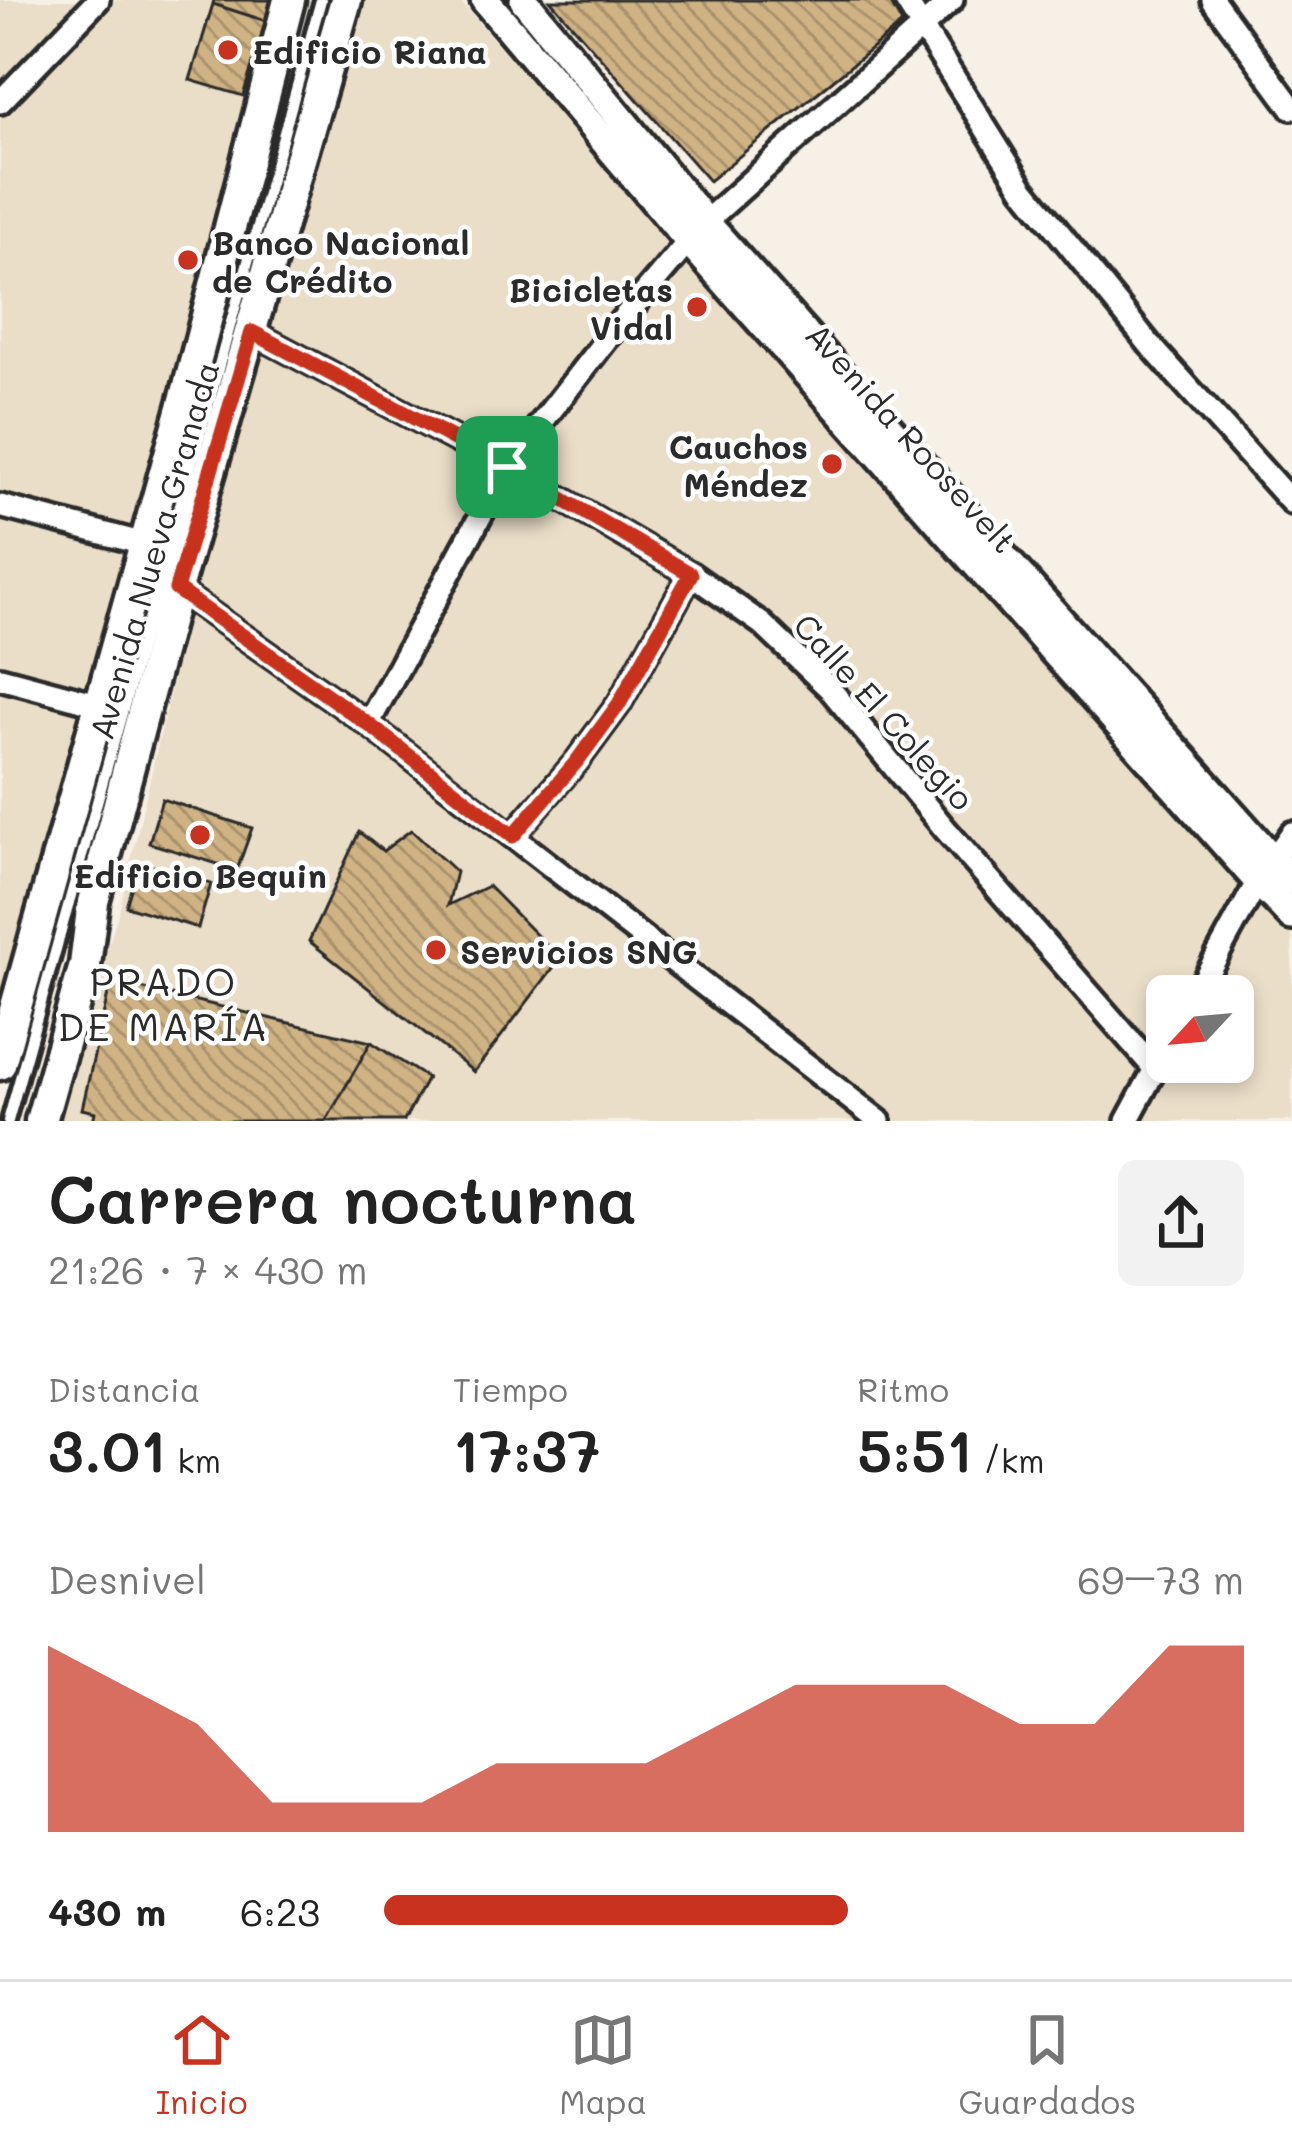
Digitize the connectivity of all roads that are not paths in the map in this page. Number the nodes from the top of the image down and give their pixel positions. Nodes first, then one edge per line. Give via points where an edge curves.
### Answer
1 (98, 0) edge
2 (289, 0) edge
3 (321, 0) edge
4 (346, 0) edge
5 (485, 0) edge
6 (502, 0) edge
7 (524, 0) edge
8 (905, 0) edge
9 (952, 0) edge
10 (1213, 0) edge
11 (920, 26) junction
12 (0, 102) edge
13 (1292, 108) edge
14 (666, 194) junction
15 (697, 231) junction
16 (252, 332) junction
17 (507, 467) junction
18 (1292, 503) edge
19 (0, 506) edge
20 (144, 544) junction
21 (691, 574) junction
22 (176, 589) junction
23 (0, 677) edge
24 (101, 705) junction
25 (368, 724) junction
26 (1292, 833) edge
27 (513, 836) junction
28 (1264, 871) junction
29 (1292, 880) edge
30 (1292, 916) edge
31 (1207, 975) edge
32 (1146, 1059) edge
33 (0, 1064) edge
34 (1147, 1083) edge
35 (8, 1121) edge
36 (41, 1121) edge
37 (879, 1121) edge
38 (1127, 1121) edge

1 - 12 street
2 - 20 main road, Avenida Nueva Granada
3 - 35 lane
4 - 16 main road, Avenida Nueva Granada
5 - 14 street, Avenida Roosevelt
6 - 14 street
7 - 14 street, Avenida Roosevelt
8 - 11 street
9 - 11 street
10 - 13 street
11 - 15 street
11 - 18 street via 1023,188
14 - 15 street, Avenida Roosevelt
15 - 17 street
15 - 28 street, Avenida Roosevelt
16 - 17 street, Calle El Colegio
16 - 22 main road, Avenida Nueva Granada
17 - 21 street, Calle El Colegio
17 - 25 street
19 - 20 street
20 - 24 main road, Avenida Nueva Granada
21 - 27 street via 619,704
21 - 32 street, Calle El Colegio via 782,641 830,689
22 - 25 street
22 - 36 main road, Avenida Nueva Granada
23 - 24 street
24 - 33 main road, Avenida Nueva Granada
25 - 27 street
26 - 28 street
27 - 37 street
28 - 29 street, Avenida Roosevelt
28 - 30 street, Avenida Roosevelt
28 - 31 street
34 - 38 street

